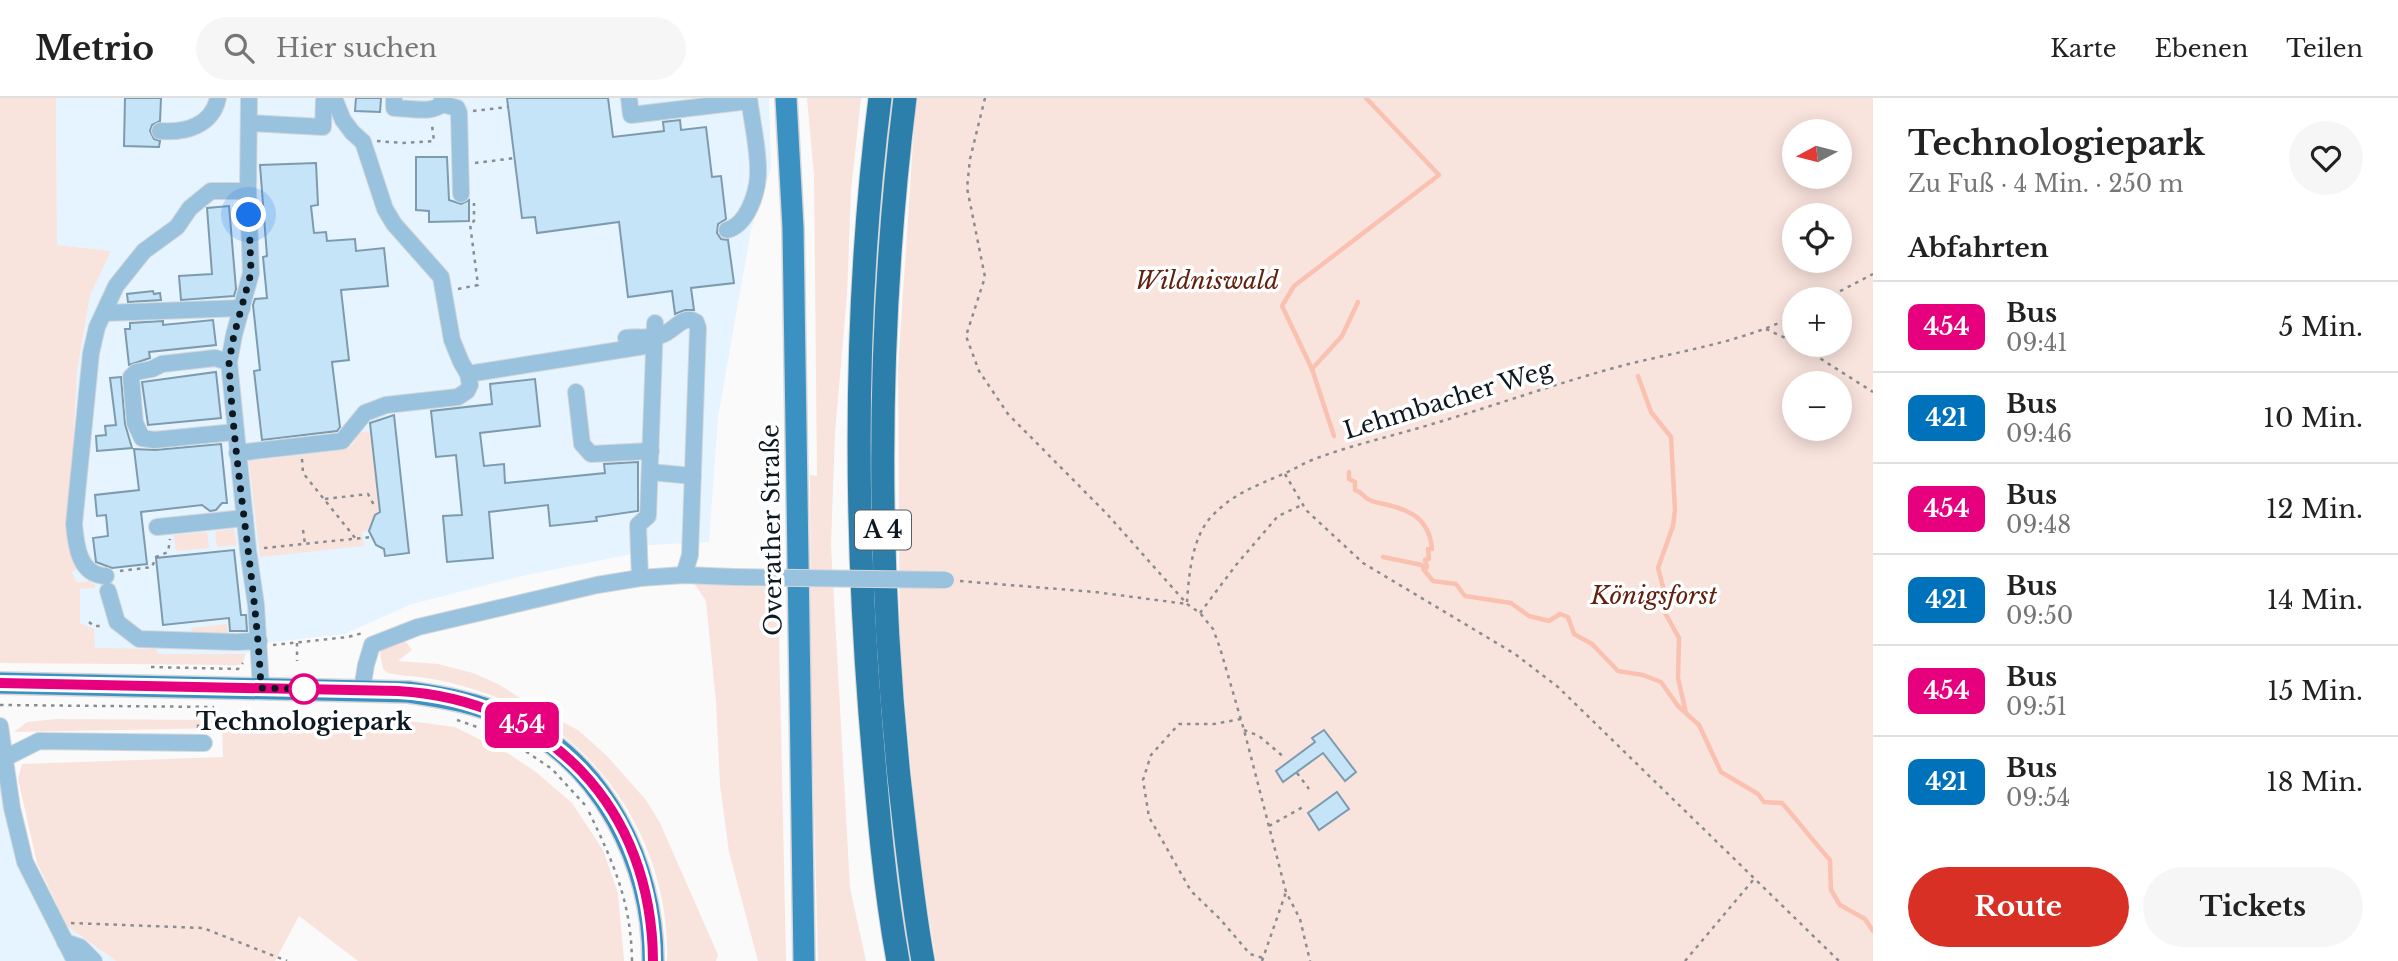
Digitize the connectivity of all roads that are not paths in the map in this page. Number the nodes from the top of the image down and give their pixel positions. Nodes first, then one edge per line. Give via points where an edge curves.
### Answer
1 (218, 98) edge
2 (249, 98) edge
3 (324, 98) edge
4 (334, 98) edge
5 (394, 98) edge
6 (629, 98) edge
7 (786, 98) edge
8 (880, 98) edge
9 (905, 98) edge
10 (749, 99) edge
11 (442, 101) edge
12 (249, 123) junction
13 (160, 131) dead end
14 (248, 191) junction
15 (461, 194) road end
16 (727, 230) dead end
17 (242, 308) junction
18 (104, 313) junction
19 (654, 335) junction
20 (626, 338) dead end
21 (229, 362) junction
22 (163, 374) dead end
23 (468, 374) junction
24 (576, 392) dead end
25 (235, 432) junction
26 (650, 451) junction
27 (237, 453) junction
28 (650, 472) junction
29 (693, 476) junction
30 (245, 518) junction
31 (163, 527) road end
32 (684, 575) junction
33 (640, 578) junction
34 (946, 580) road end
35 (259, 643) junction
36 (0, 683) edge
37 (261, 688) junction
38 (362, 689) junction
39 (1, 741) edge
40 (200, 743) road end
41 (878, 820) junction
42 (65, 942) junction
43 (75, 961) edge
44 (94, 961) edge
45 (653, 961) edge
46 (804, 961) edge
47 (886, 961) edge
48 (898, 961) edge
49 (923, 961) edge

1 - 13 street via 204,122 182,131
2 - 12 street
3 - 12 street via 323,127
4 - 23 street via 343,120 363,142 385,209 441,277 452,340
5 - 11 street via 394,108 438,108
6 - 10 street via 631,115
7 - 46 main road, Overather Straße via 793,228
8 - 41 highway, A 4 via 866,250 858,438 863,624
9 - 49 highway, A 4 via 893,201 883,366 885,593 897,752
10 - 16 street via 758,175 750,207 739,224
11 - 15 street via 459,113
12 - 14 street
14 - 17 street via 251,273
14 - 18 street via 211,191 190,208 177,227 144,251 116,286
17 - 18 street
17 - 21 street
18 - 35 street via 91,353 74,524 86,568 107,584 117,622 139,639
19 - 20 street
19 - 23 street via 631,347
19 - 26 street
19 - 29 street via 663,335 685,320 696,322
21 - 22 street
21 - 25 street
21 - 25 street via 215,358 162,363 131,377 135,423 142,438
23 - 27 street via 470,385 458,397 386,405 365,413 342,441
24 - 26 street via 582,444 591,454
25 - 27 street
26 - 28 street
27 - 30 street
28 - 29 street
28 - 33 street via 648,516 638,526
29 - 32 street via 690,555
30 - 31 street
30 - 35 street
32 - 33 street
32 - 34 street, bridge
33 - 38 street via 388,637 372,645
35 - 37 street
36 - 37 main road
37 - 38 main road
38 - 45 main road via 440,696 491,710 552,743 567,757 606,801 631,846 647,903
39 - 40 street
39 - 42 street via 25,862
41 - 47 highway via 879,912
41 - 48 highway, A 4
42 - 43 street
42 - 44 street via 80,947

